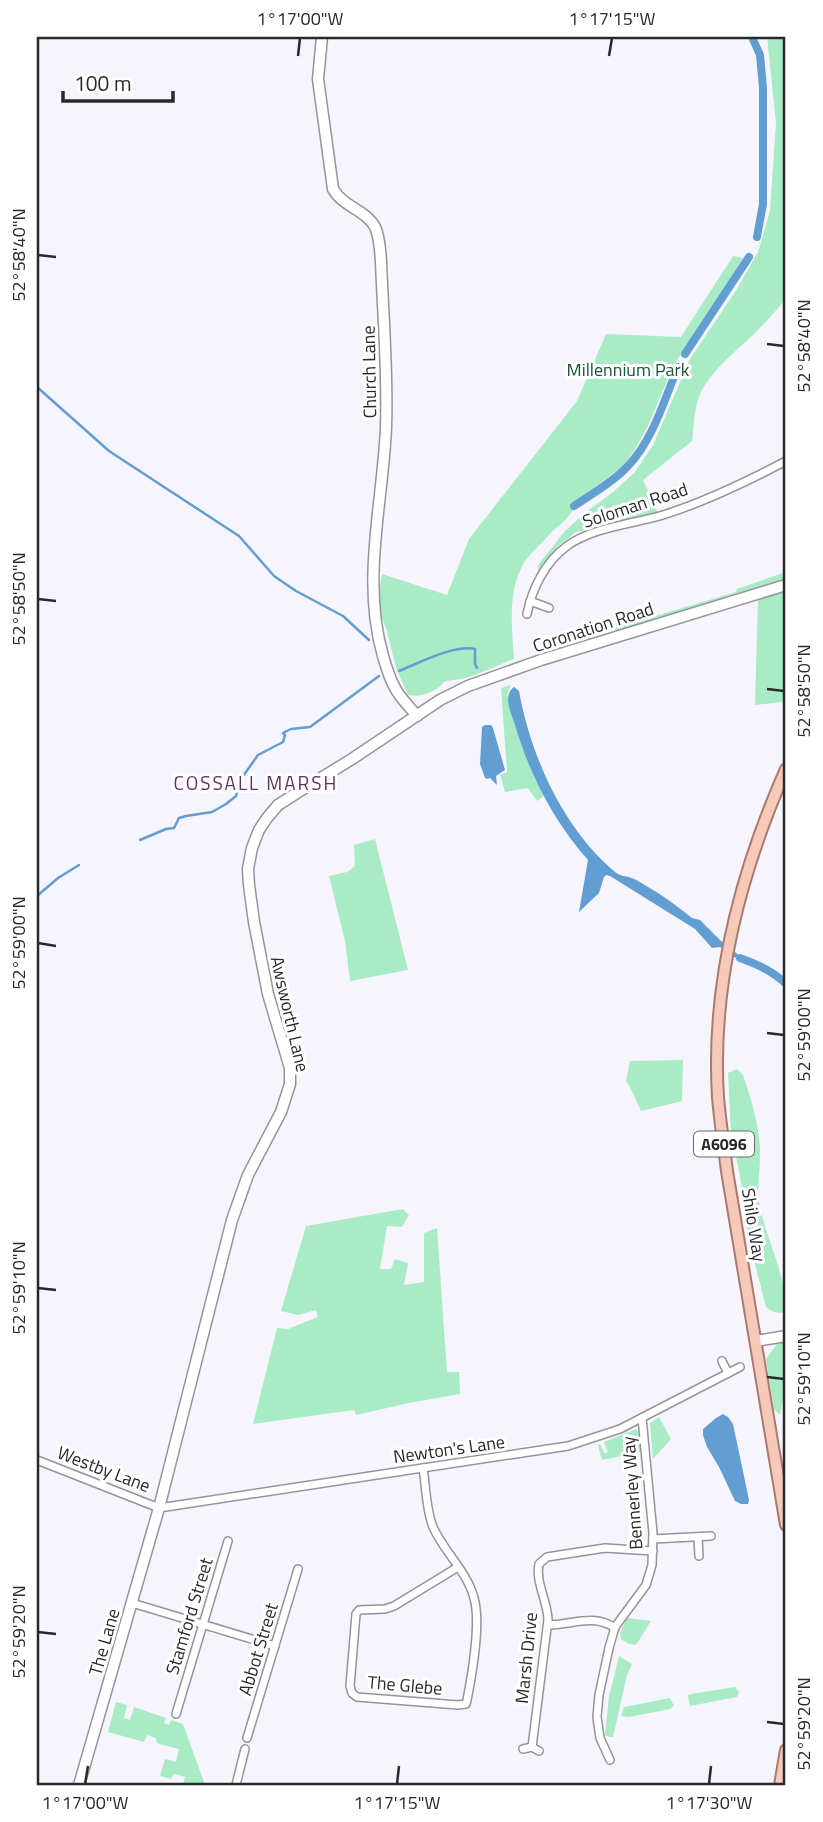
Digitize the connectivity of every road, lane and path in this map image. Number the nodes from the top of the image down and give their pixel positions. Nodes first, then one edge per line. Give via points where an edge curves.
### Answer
1 (322, 37) edge
2 (786, 461) edge
3 (786, 585) edge
4 (530, 601) junction
5 (549, 608) dead end
6 (527, 614) dead end
7 (417, 716) junction
8 (786, 769) edge
9 (786, 1336) edge
10 (756, 1341) junction
11 (722, 1361) dead end
12 (740, 1367) dead end
13 (728, 1373) junction
14 (642, 1418) junction
15 (37, 1460) edge
16 (423, 1468) junction
17 (159, 1508) junction
18 (786, 1525) edge
19 (711, 1536) dead end
20 (698, 1537) junction
21 (653, 1539) junction
22 (228, 1541) dead end
23 (653, 1551) junction
24 (699, 1556) dead end
25 (458, 1567) junction
26 (298, 1569) dead end
27 (131, 1603) junction
28 (203, 1624) junction
29 (548, 1625) junction
30 (615, 1628) junction
31 (275, 1646) junction
32 (171, 1697) dead end
33 (180, 1700) junction
34 (176, 1714) dead end
35 (247, 1738) dead end
36 (245, 1749) dead end
37 (531, 1749) dead end
38 (786, 1750) edge
39 (610, 1760) dead end
40 (79, 1785) edge
41 (236, 1785) edge
42 (780, 1785) edge

1 - 7 street, Church Lane via 318,79 333,189 372,222 379,242 386,407 375,524 374,598 391,682
2 - 4 street, Soloman Road via 666,514 577,540 552,562
3 - 7 street, Coronation Road via 490,678 451,694
4 - 5 street
4 - 6 street, Soloman Road
7 - 17 street, Awsworth Lane via 278,805 263,823 252,848 248,869 252,910 290,1084 232,1220
8 - 10 main road, Shilo Way / A6096 via 740,900 719,1018 721,1124
9 - 10 street
10 - 18 main road, Shilo Way / A6096
11 - 13 street
12 - 13 street, Newton's Lane
13 - 14 street, Newton's Lane
14 - 16 street, Newton's Lane via 568,1446
14 - 21 street, Bennerley Way
15 - 17 street, Westby Lane
16 - 17 street, Newton's Lane
16 - 25 street, The Glebe via 433,1526
17 - 27 street, The Lane
19 - 20 street
20 - 21 street
20 - 24 street
21 - 23 street, Bennerley Way
22 - 28 street, Stamford Street
23 - 29 street, Marsh Drive via 605,1548 544,1559 538,1569
23 - 30 street, Bennerley Way via 648,1581
25 - 25 street, The Glebe via 470,1586 477,1614 466,1704 355,1695 350,1686 356,1614 394,1606
26 - 31 street, Abbot Street
27 - 28 street
27 - 40 street, The Lane
28 - 31 street
28 - 33 street, Stamford Street
29 - 30 street via 596,1620
29 - 37 street, Marsh Drive
30 - 39 street, Bennerley Way via 597,1717
31 - 35 street, Abbot Street
32 - 33 street, Stamford Street
33 - 34 street, Stamford Street
36 - 41 street
38 - 42 main road

